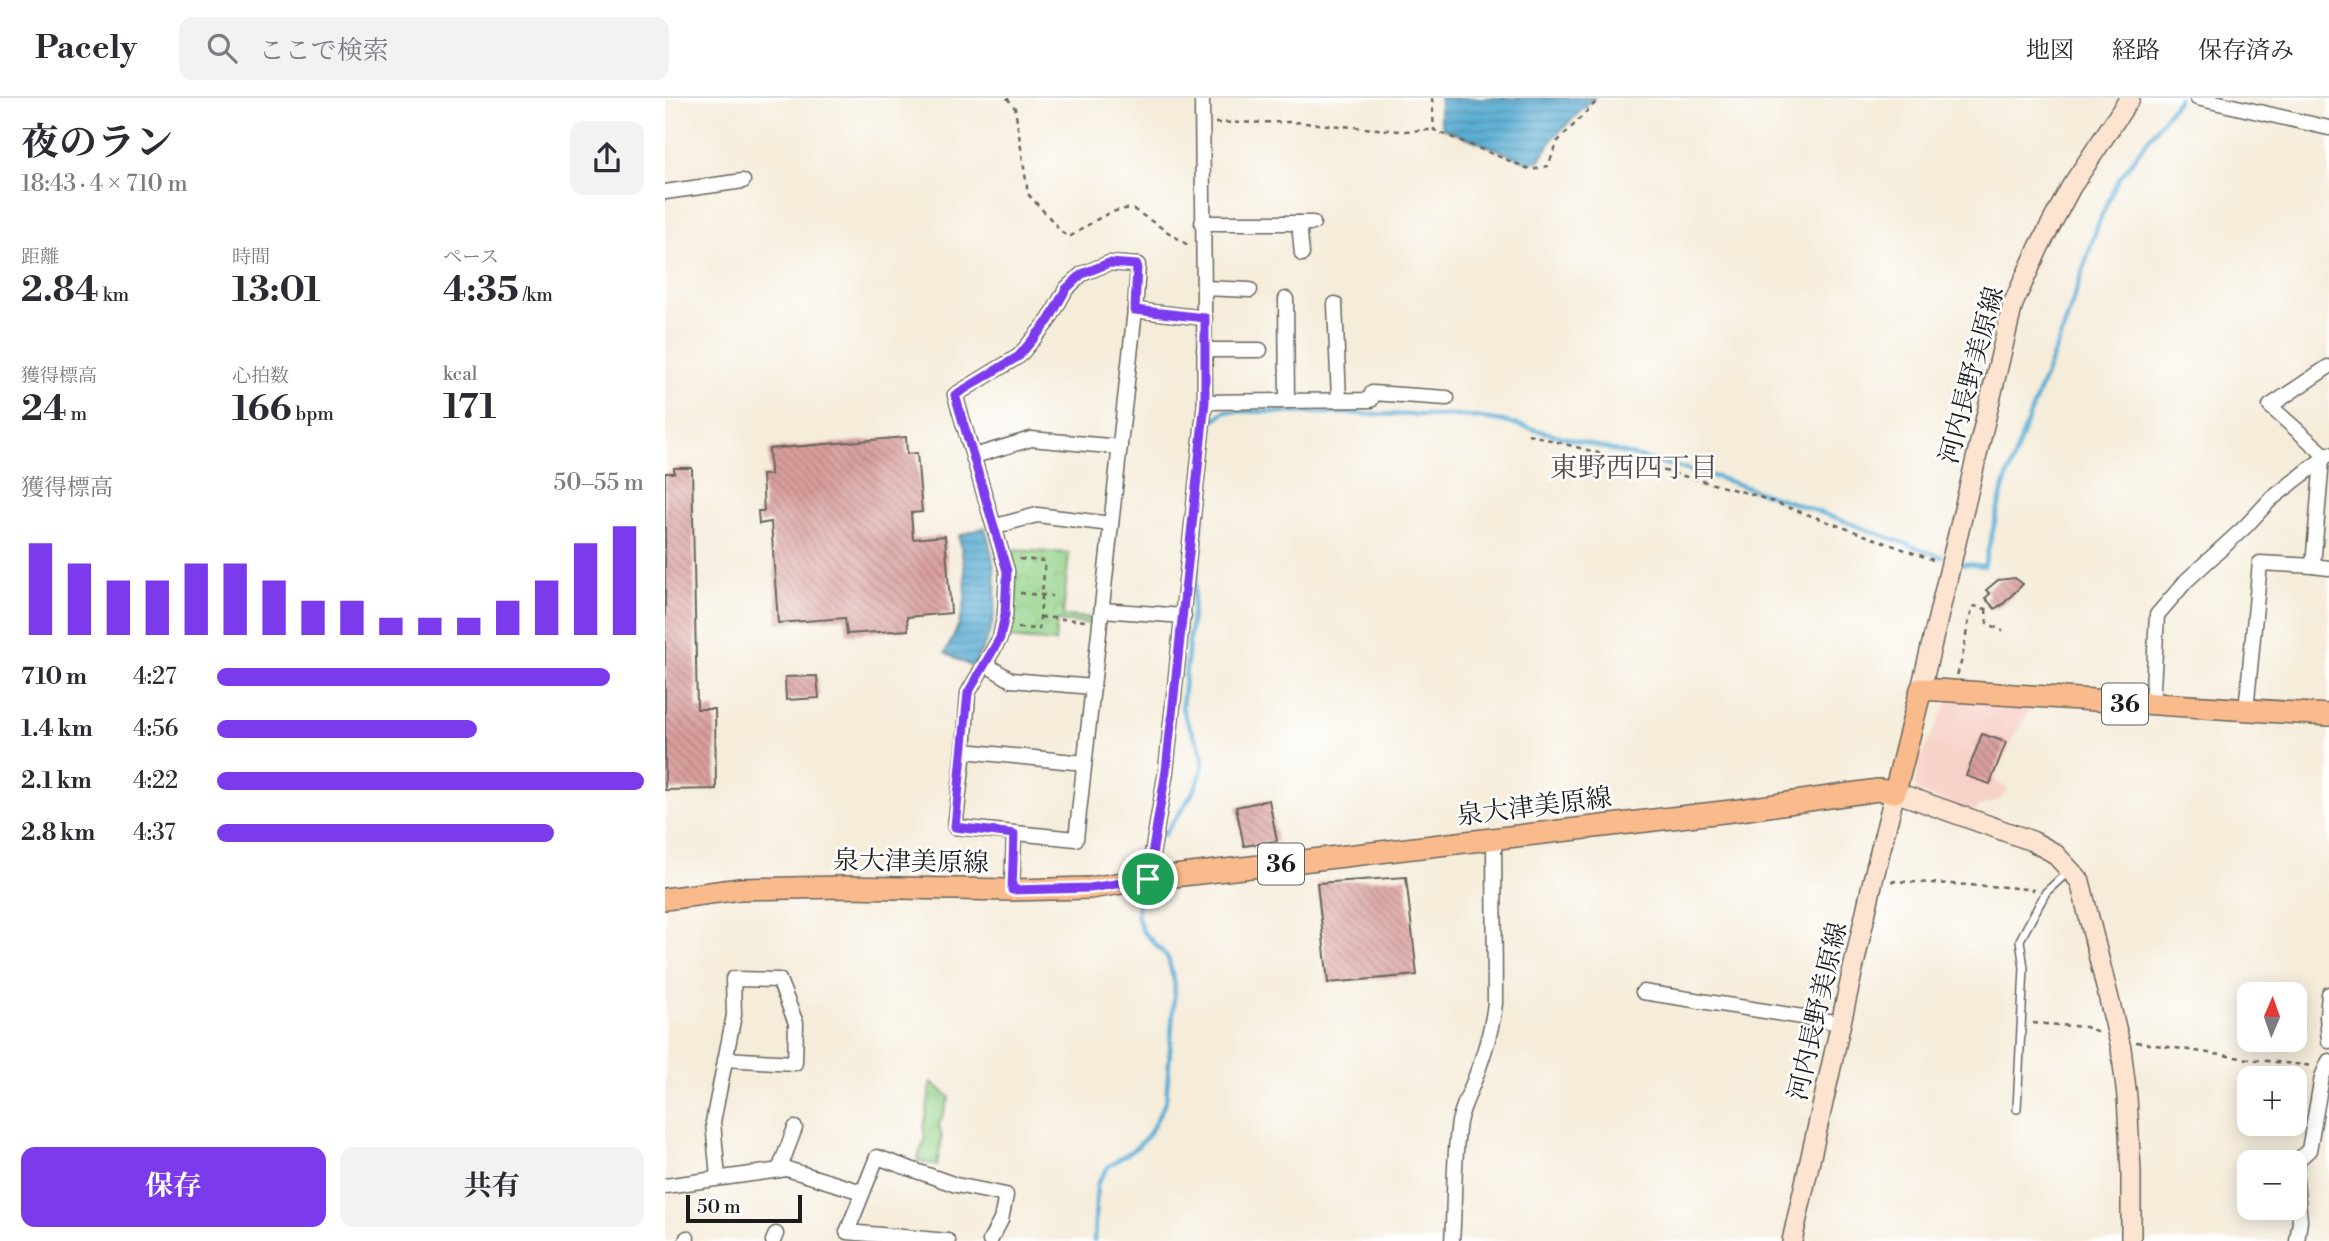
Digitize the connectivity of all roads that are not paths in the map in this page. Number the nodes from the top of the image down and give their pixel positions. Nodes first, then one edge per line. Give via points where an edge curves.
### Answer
1 (1202, 98) edge
2 (2130, 98) edge
3 (2197, 98) edge
4 (2329, 128) edge
5 (743, 181) dead end
6 (665, 191) edge
7 (1202, 223) junction
8 (1302, 254) dead end
9 (1204, 288) junction
10 (1250, 290) dead end
11 (1286, 299) dead end
12 (1335, 304) dead end
13 (1135, 310) junction
14 (1205, 318) junction
15 (1204, 350) junction
16 (1260, 350) dead end
17 (2328, 367) edge
18 (1447, 398) dead end
19 (1339, 400) junction
20 (1287, 401) junction
21 (1205, 402) junction
22 (1120, 447) junction
23 (974, 456) junction
24 (2326, 456) edge
25 (1111, 524) junction
26 (996, 526) junction
27 (2313, 566) junction
28 (2329, 568) edge
29 (1101, 616) junction
30 (1184, 616) junction
31 (985, 664) junction
32 (1093, 687) junction
33 (1921, 689) junction
34 (2152, 706) junction
35 (2246, 711) junction
36 (2329, 715) edge
37 (964, 751) junction
38 (1084, 763) junction
39 (1895, 792) junction
40 (1014, 834) junction
41 (1494, 839) junction
42 (2071, 870) junction
43 (1148, 879) junction
44 (1012, 890) junction
45 (665, 899) edge
46 (1643, 992) dead end
47 (2329, 993) edge
48 (1841, 1023) junction
49 (2329, 1041) edge
50 (725, 1059) junction
51 (2328, 1064) edge
52 (2017, 1109) dead end
53 (795, 1128) dead end
54 (779, 1170) junction
55 (719, 1178) junction
56 (665, 1186) edge
57 (862, 1192) junction
58 (948, 1241) edge
59 (990, 1241) edge
60 (1452, 1241) edge
61 (1792, 1241) edge
62 (2131, 1241) edge
63 (2297, 1241) edge

1 - 7 street
2 - 33 main road, 河内長野美原線 via 2071,187 2013,304
3 - 4 street
5 - 6 street
7 - 8 street via 1306,223
7 - 9 street
9 - 10 street
9 - 14 street
11 - 20 street
12 - 19 street
13 - 14 street
13 - 22 street
13 - 23 street via 1137,265 1109,263 1082,274 1066,289 1049,320 1019,356 955,395
14 - 15 street
15 - 16 street
15 - 21 street
17 - 24 street via 2270,406
18 - 19 street via 1372,393 1371,400
19 - 20 street
20 - 21 street
21 - 30 street
22 - 23 street via 1031,439
22 - 25 street
23 - 26 street
24 - 27 street
24 - 34 street via 2270,500 2157,615
25 - 26 street via 1037,515
25 - 29 street
26 - 31 street via 1007,571 1006,592 1000,638
27 - 28 street
27 - 35 street via 2260,563
29 - 30 street
29 - 32 street
30 - 43 street
31 - 32 street via 1011,680
31 - 37 street via 968,693
32 - 38 street
33 - 34 main road, 36
33 - 39 main road
34 - 35 main road, 36
35 - 36 main road, 36
37 - 38 street
37 - 40 street via 955,827
38 - 40 street via 1076,839
39 - 41 main road, 泉大津美原線 / 36 via 1878,790
39 - 42 main road via 2032,841 2055,853
39 - 48 main road, 河内長野美原線
40 - 44 street
41 - 43 main road, 泉大津美原線 / 36
41 - 60 street via 1495,1003 1481,1062 1459,1120
42 - 52 lane via 2046,892 2020,940 2024,968
42 - 62 main road via 2080,881 2119,1040 2127,1097
43 - 44 main road, 泉大津美原線 / 36 via 1090,888
44 - 45 main road, 泉大津美原線 / 36 via 740,889
46 - 48 street
47 - 49 street
48 - 61 main road, 河内長野美原線
50 - 50 street via 734,1015 733,979 779,979 796,1023 795,1063
50 - 55 street via 713,1122
51 - 63 street via 2309,1150 2295,1171 2300,1221
53 - 54 street
54 - 55 street
54 - 57 street
55 - 56 street
57 - 58 street via 847,1232
57 - 59 street via 877,1157 956,1185 1006,1195

